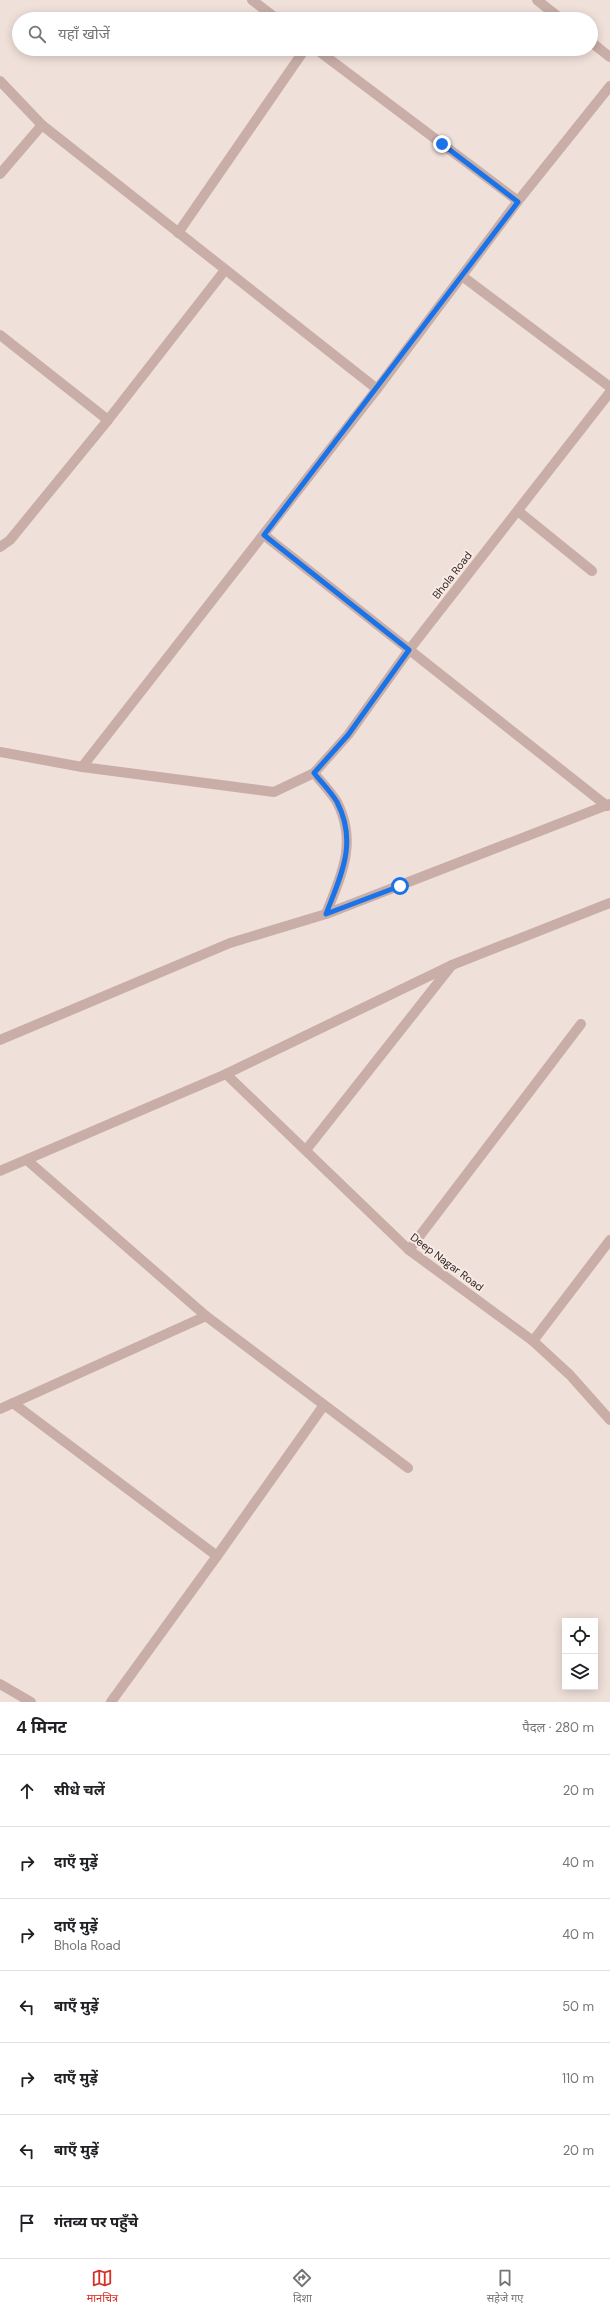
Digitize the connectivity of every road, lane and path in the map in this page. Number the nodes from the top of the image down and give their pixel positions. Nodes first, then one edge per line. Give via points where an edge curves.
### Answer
1 (252, 0) edge
2 (537, 0) edge
3 (268, 12) edge
4 (552, 12) edge
5 (598, 48) edge
6 (300, 56) edge
7 (325, 56) edge
8 (610, 57) edge
9 (0, 81) edge
10 (610, 86) edge
11 (42, 125) junction
12 (0, 174) edge
13 (518, 202) junction
14 (178, 233) junction
15 (225, 270) junction
16 (462, 276) junction
17 (0, 335) edge
18 (610, 387) edge
19 (377, 389) junction
20 (610, 392) edge
21 (108, 420) junction
22 (518, 511) junction
23 (264, 535) junction
24 (0, 547) edge
25 (592, 571) dead end
26 (409, 650) junction
27 (0, 752) edge
28 (82, 767) junction
29 (314, 773) junction
30 (609, 806) edge
31 (610, 903) edge
32 (326, 914) junction
33 (452, 965) junction
34 (581, 1024) dead end
35 (0, 1040) edge
36 (226, 1074) junction
37 (306, 1150) junction
38 (28, 1161) junction
39 (0, 1171) edge
40 (610, 1240) edge
41 (409, 1250) junction
42 (206, 1316) junction
43 (533, 1341) junction
44 (13, 1403) junction
45 (324, 1405) junction
46 (0, 1409) edge
47 (610, 1420) edge
48 (408, 1468) dead end
49 (217, 1556) junction
50 (0, 1684) edge
51 (31, 1702) edge
52 (111, 1702) edge

1 - 3 street
2 - 4 street
5 - 8 street
6 - 14 street
7 - 13 street
9 - 11 street
10 - 13 street
11 - 12 street
11 - 14 street
13 - 16 street
14 - 15 street
15 - 19 street
15 - 21 street
16 - 18 street
16 - 19 street
17 - 21 street
19 - 23 street
20 - 22 street, Bhola Road
21 - 24 street via 10,540
22 - 25 street
22 - 26 street, Bhola Road
23 - 26 street
23 - 28 street
26 - 29 street, Bhola Road via 348,735
26 - 30 street
27 - 28 street
28 - 29 street via 274,792
29 - 32 street via 337,802 348,836 344,867
30 - 32 street
31 - 33 street
32 - 35 street via 230,943
33 - 36 street
33 - 37 street
34 - 41 street
36 - 37 street, Deep Nagar Road
36 - 38 street
37 - 41 street, Deep Nagar Road
38 - 39 street
38 - 42 street
40 - 43 street
41 - 43 street, Deep Nagar Road
42 - 44 street
42 - 45 street
43 - 47 street, Deep Nagar Road via 570,1375
44 - 46 street
44 - 49 street
45 - 48 street
45 - 49 street
49 - 52 street
50 - 51 street

